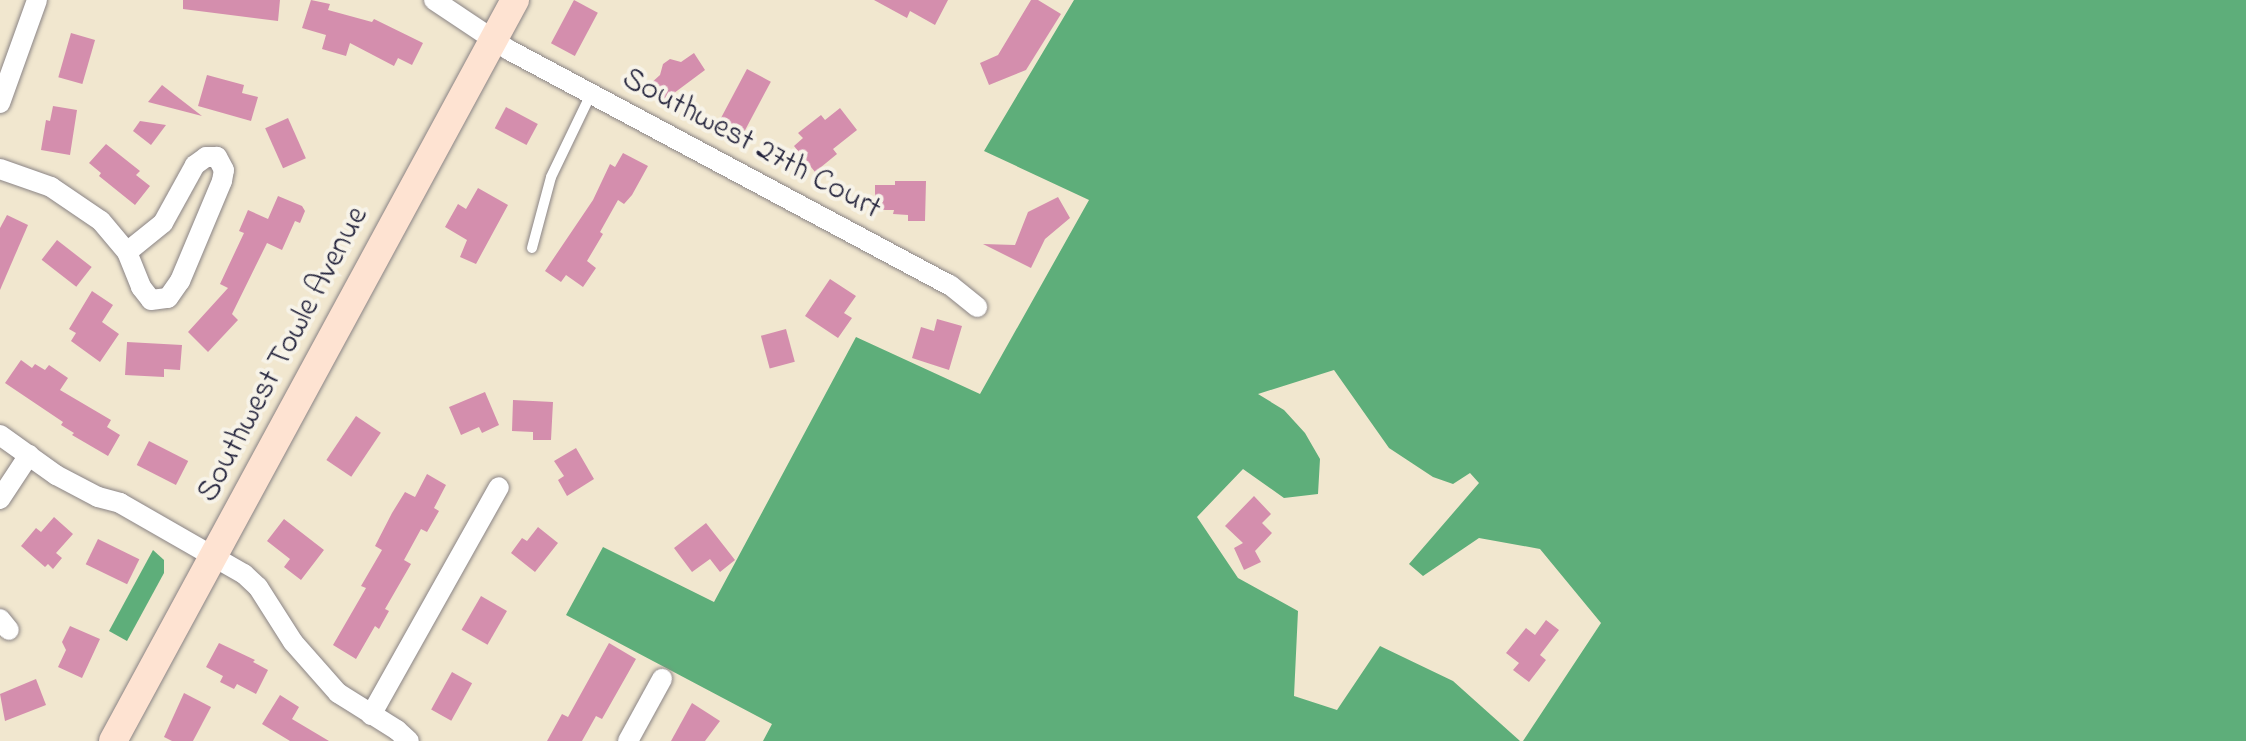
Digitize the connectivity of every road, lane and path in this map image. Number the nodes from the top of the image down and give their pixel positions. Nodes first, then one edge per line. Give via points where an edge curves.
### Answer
1 (37, 0) edge
2 (434, 0) edge
3 (515, 0) edge
4 (494, 37) junction
5 (591, 94) junction
6 (0, 103) edge
7 (0, 169) edge
8 (532, 248) dead end
9 (127, 252) junction
10 (977, 307) dead end
11 (0, 435) edge
12 (29, 455) junction
13 (499, 487) dead end
14 (0, 499) edge
15 (214, 556) junction
16 (662, 679) dead end
17 (371, 715) junction
18 (113, 741) edge
19 (409, 741) edge
20 (628, 741) edge

1 - 6 street
2 - 4 street, Southwest 27th Court
3 - 4 main road, Southwest Towle Avenue
4 - 5 street, Southwest 27th Court
4 - 15 main road, Southwest Towle Avenue
5 - 8 lane via 551,177
5 - 10 street, Southwest 27th Court via 950,285
7 - 9 street via 69,197 101,221
9 - 9 street via 151,300 168,298 222,181 224,170 217,157 195,165 163,223
11 - 12 street
12 - 14 street
12 - 15 street via 56,475 120,503
13 - 17 street
15 - 17 street via 258,587 310,663 338,693
15 - 18 main road, Southwest Towle Avenue
16 - 20 street
17 - 19 street

